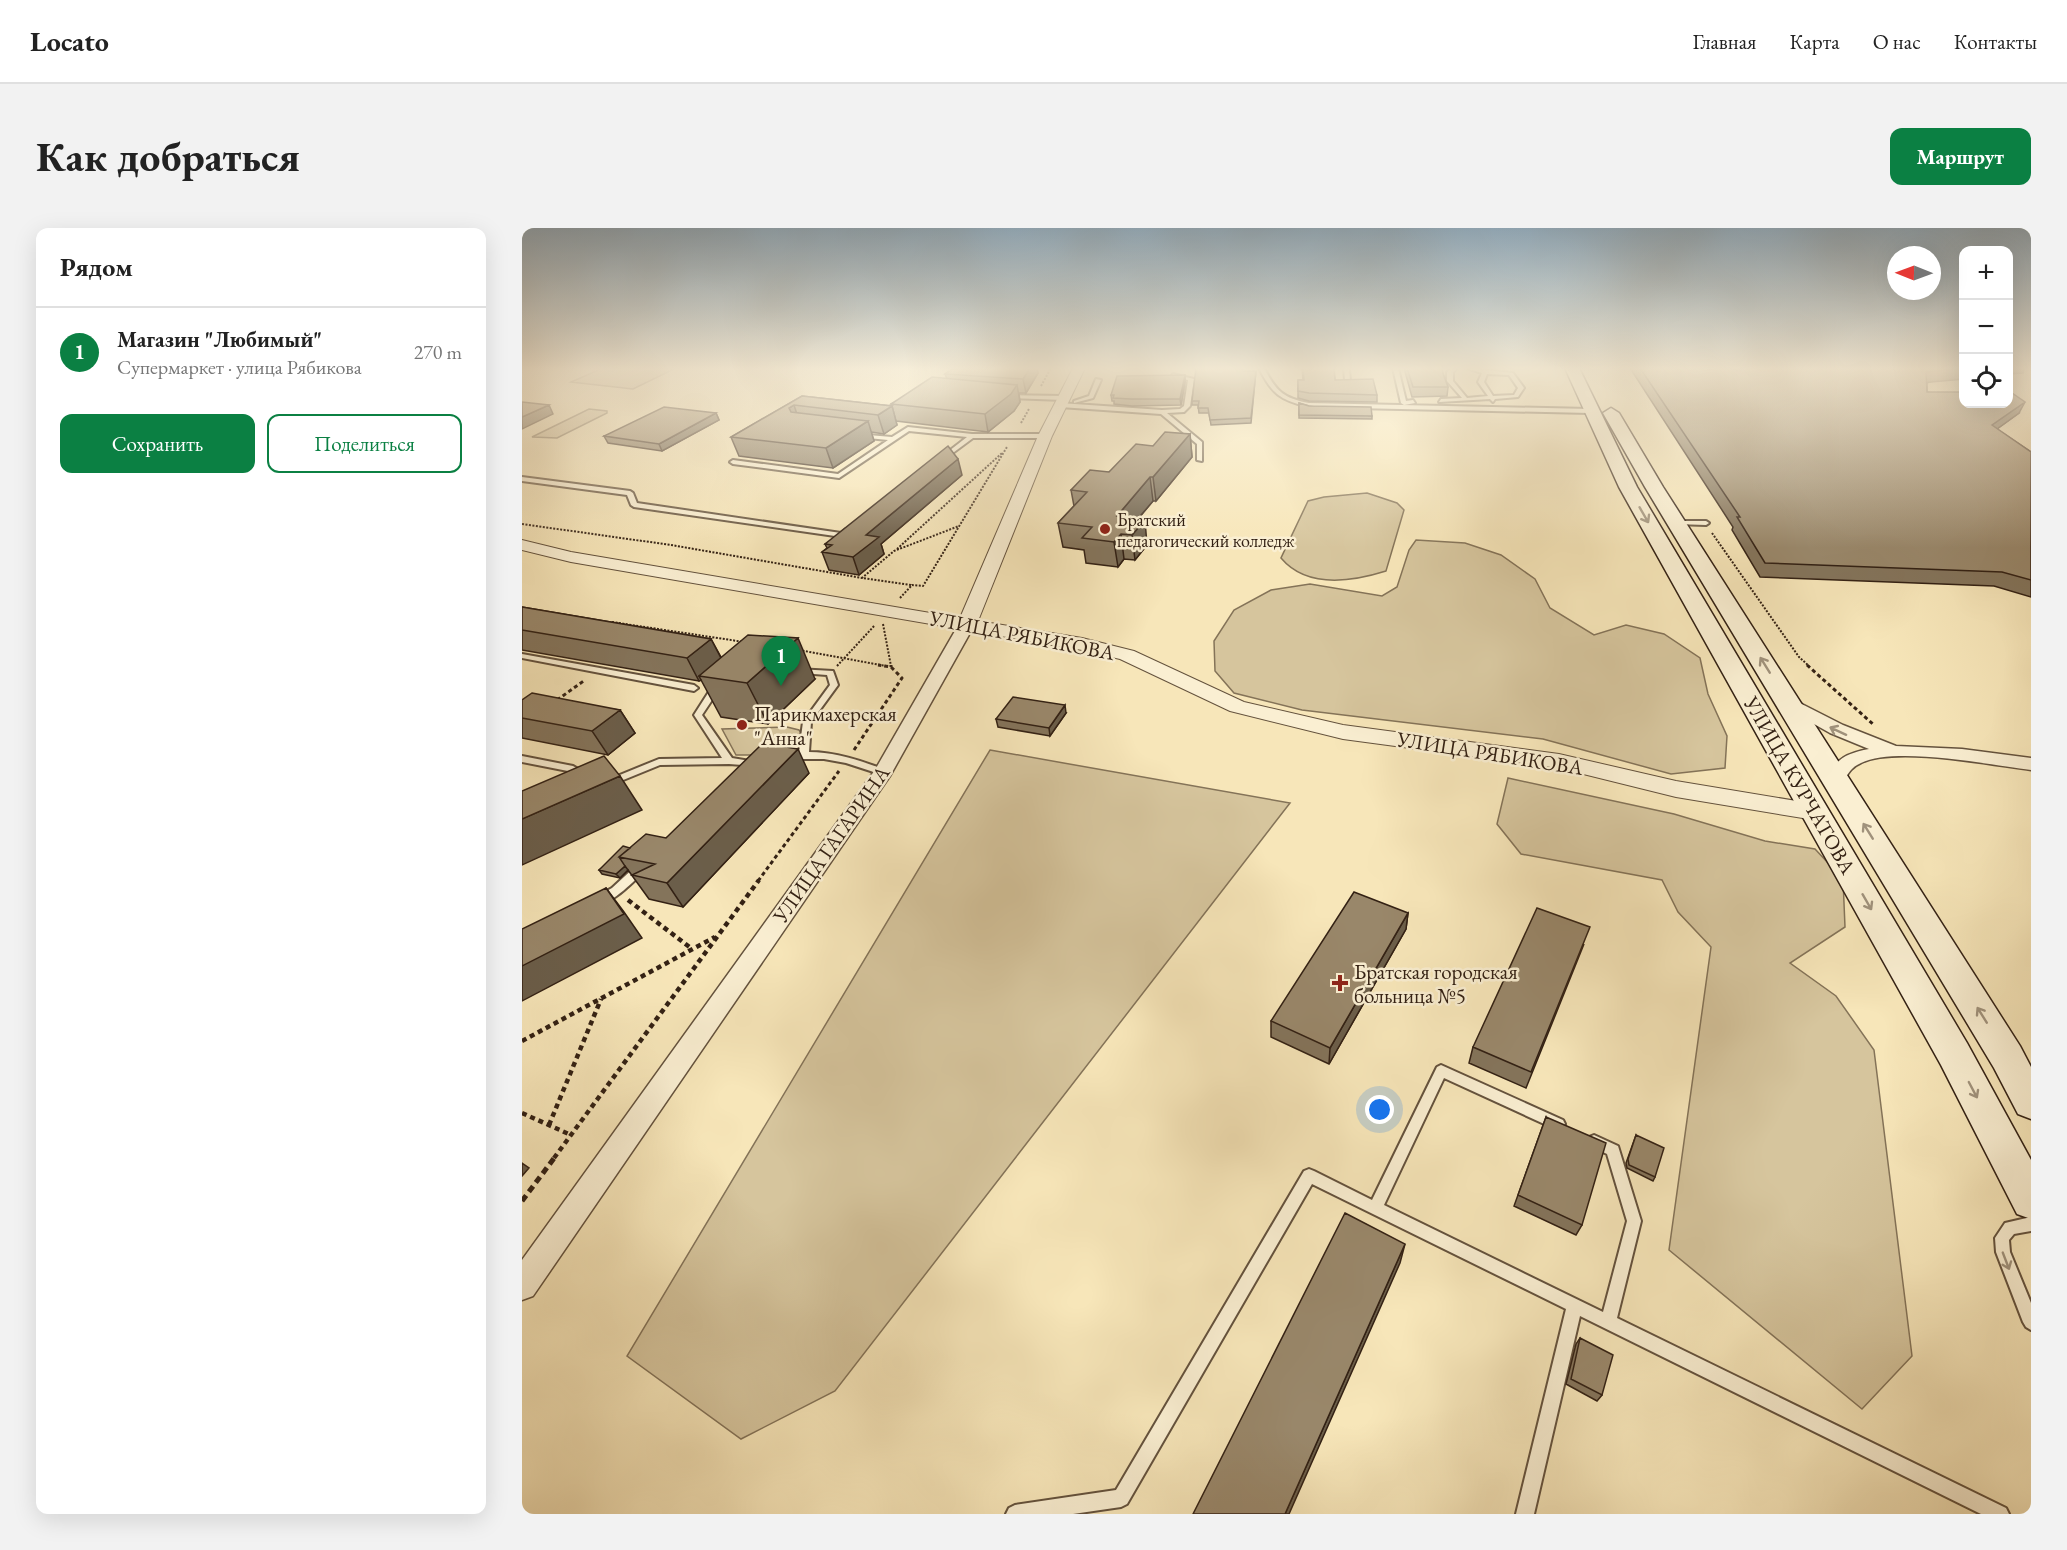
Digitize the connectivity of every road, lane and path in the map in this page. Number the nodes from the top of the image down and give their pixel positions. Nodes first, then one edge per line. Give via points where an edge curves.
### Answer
1 (1049, 428) edge
2 (1182, 428) edge
3 (1601, 428) edge
4 (1620, 428) edge
5 (847, 433) edge
6 (972, 436) junction
7 (1014, 436) junction
8 (1045, 436) junction
9 (894, 439) junction
10 (1005, 450) junction
11 (1200, 460) dead end
12 (733, 462) dead end
13 (935, 464) edge
14 (522, 479) edge
15 (1641, 487) junction
16 (1677, 523) junction
17 (1706, 523) joint
18 (522, 524) edge
19 (959, 526) junction
20 (851, 528) edge
21 (522, 545) edge
22 (894, 551) junction
23 (522, 555) edge
24 (571, 557) junction
25 (862, 578) junction
26 (912, 585) junction
27 (888, 611) junction
28 (603, 621) edge
29 (967, 624) junction
30 (753, 643) edge
31 (793, 649) dead end
32 (522, 656) edge
33 (844, 659) junction
34 (891, 667) junction
35 (788, 670) edge
36 (728, 680) edge
37 (694, 687) dead end
38 (1788, 702) junction
39 (1875, 726) dead end
40 (1892, 750) junction
41 (804, 753) junction
42 (522, 759) edge
43 (848, 759) junction
44 (729, 761) junction
45 (763, 762) junction
46 (2031, 764) edge
47 (573, 769) edge
48 (745, 772) edge
49 (883, 772) junction
50 (1836, 778) junction
51 (596, 788) edge
52 (1815, 812) junction
53 (650, 860) edge
54 (616, 891) junction
55 (585, 907) edge
56 (718, 935) junction
57 (692, 949) junction
58 (601, 998) junction
59 (522, 1041) edge
60 (1954, 1054) junction
61 (2007, 1057) junction
62 (2031, 1102) edge
63 (522, 1113) edge
64 (549, 1125) junction
65 (571, 1135) junction
66 (2031, 1200) edge
67 (522, 1201) edge
68 (1375, 1209) junction
69 (2031, 1224) edge
70 (522, 1285) edge
71 (1574, 1307) junction
72 (1608, 1322) junction
73 (2031, 1322) edge
74 (1015, 1514) edge
75 (1525, 1514) edge
76 (2000, 1514) edge

1 - 8 street, УЛИЦА ГАГАРИНА
2 - 11 lane via 1200,443
3 - 15 main road, УЛИЦА КУРЧАТОВА
4 - 15 main road
5 - 9 lane
6 - 7 lane
6 - 9 lane via 908,429
6 - 13 lane
7 - 8 lane
7 - 10 path
8 - 29 street, УЛИЦА ГАГАРИНА
9 - 12 lane via 839,476
10 - 19 path
10 - 22 path
14 - 20 lane via 630,493 634,506 842,535
15 - 16 main road
15 -> 52 main road, УЛИЦА КУРЧАТОВА
16 - 17 lane
38 -> 16 main road
17 - 39 path via 1799,657
18 - 25 path
19 - 22 path
19 - 26 path via 923,586
21 - 24 street, УЛИЦА РЯБИКОВА
22 - 25 path
23 - 24 street, УЛИЦА РЯБИКОВА
24 - 27 street, УЛИЦА РЯБИКОВА
25 - 26 path
26 - 27 path
27 - 29 street, УЛИЦА РЯБИКОВА
28 - 30 path
29 - 49 street, УЛИЦА ГАГАРИНА
29 - 52 street, УЛИЦА РЯБИКОВА via 1127,655 1237,707 1343,732 1559,760 1676,789
31 - 33 path
32 - 37 lane
33 - 34 path
33 - 34 path via 881,618
34 - 43 path via 902,678
35 - 41 lane via 830,673 834,685 807,722
36 - 44 lane via 713,692 698,715
40 -> 38 street via 1850,737
38 - 50 main road
40 - 46 street
40 - 50 street via 1852,759 1843,765
41 - 43 lane
41 - 45 lane
42 - 47 lane
43 - 49 lane
43 - 56 path
44 - 45 lane
44 - 51 lane via 659,762
45 - 48 lane
49 - 70 street, УЛИЦА ГАГАРИНА
61 -> 50 main road
52 -> 60 main road, УЛИЦА КУРЧАТОВА
53 - 54 lane
54 - 55 lane
54 - 57 path
56 - 57 path
56 - 65 path
57 - 58 path
58 - 59 path
58 - 64 path
60 - 61 main road
60 -> 66 main road, УЛИЦА КУРЧАТОВА
61 - 62 main road
63 - 64 path
64 - 65 path
65 - 67 path
68 - 71 lane
68 - 72 lane via 1441,1071 1613,1150 1634,1221
68 - 74 lane via 1309,1176 1121,1497
69 -> 73 lane via 2010,1228 2002,1238 2003,1252
71 - 72 lane
71 - 75 lane
72 - 76 lane

